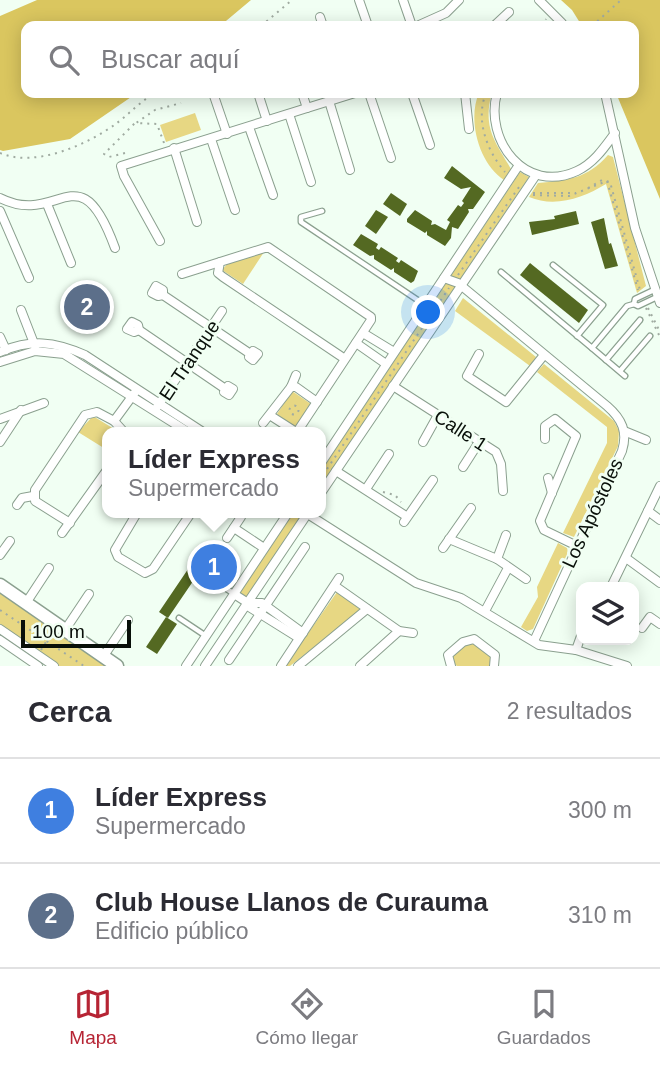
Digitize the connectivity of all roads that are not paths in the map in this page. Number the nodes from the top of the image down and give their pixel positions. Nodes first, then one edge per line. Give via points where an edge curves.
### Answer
1 (359, 0) edge
2 (403, 0) edge
3 (460, 0) edge
4 (539, 0) edge
5 (509, 12) dead end
6 (320, 17) dead end
7 (321, 21) edge
8 (366, 21) edge
9 (412, 21) edge
10 (426, 21) edge
11 (499, 21) edge
12 (557, 21) edge
13 (215, 98) edge
14 (260, 98) edge
15 (304, 98) edge
16 (338, 98) edge
17 (371, 98) edge
18 (414, 98) edge
19 (466, 98) edge
20 (495, 98) edge
21 (606, 98) edge
22 (329, 101) junction
23 (307, 108) junction
24 (289, 114) junction
25 (267, 121) junction
26 (249, 127) junction
27 (469, 129) dead end
28 (615, 133) junction
29 (227, 134) junction
30 (211, 139) junction
31 (430, 145) dead end
32 (170, 150) junction
33 (391, 158) dead end
34 (519, 166) junction
35 (350, 170) dead end
36 (536, 174) junction
37 (312, 182) dead end
38 (273, 195) dead end
39 (0, 198) edge
40 (47, 204) junction
41 (235, 210) dead end
42 (0, 211) edge
43 (322, 211) dead end
44 (197, 222) dead end
45 (160, 242) dead end
46 (114, 248) dead end
47 (220, 262) junction
48 (71, 263) dead end
49 (553, 265) dead end
50 (501, 272) dead end
51 (182, 274) dead end
52 (29, 278) dead end
53 (448, 279) junction
54 (461, 286) junction
55 (163, 295) dead end
56 (657, 297) edge
57 (634, 304) junction
58 (426, 305) junction
59 (20, 310) dead end
60 (222, 311) dead end
61 (640, 320) dead end
62 (211, 327) junction
63 (139, 330) dead end
64 (363, 332) junction
65 (577, 336) junction
66 (650, 336) dead end
67 (0, 337) edge
68 (356, 343) junction
69 (35, 346) junction
70 (592, 348) junction
71 (3, 351) edge
72 (394, 352) junction
73 (249, 353) dead end
74 (479, 354) dead end
75 (544, 355) junction
76 (345, 359) junction
77 (606, 360) junction
78 (0, 362) edge
79 (187, 363) junction
80 (387, 364) junction
81 (620, 372) junction
82 (296, 375) dead end
83 (625, 376) dead end
84 (393, 386) junction
85 (291, 387) junction
86 (224, 388) dead end
87 (135, 392) junction
88 (317, 402) junction
89 (44, 403) dead end
90 (158, 407) junction
91 (21, 411) junction
92 (438, 415) junction
93 (271, 416) junction
94 (0, 419) edge
95 (114, 421) junction
96 (262, 423) dead end
97 (119, 427) edge
98 (182, 427) edge
99 (194, 427) edge
100 (288, 427) edge
101 (300, 427) edge
102 (624, 431) junction
103 (545, 439) dead end
104 (646, 440) dead end
105 (0, 442) edge
106 (423, 442) dead end
107 (480, 442) junction
108 (389, 454) dead end
109 (326, 456) edge
110 (463, 467) dead end
111 (336, 471) junction
112 (102, 477) edge
113 (548, 478) dead end
114 (433, 480) dead end
115 (326, 486) edge
116 (660, 486) edge
117 (366, 489) junction
118 (503, 491) dead end
119 (552, 494) junction
120 (33, 496) junction
121 (17, 505) dead end
122 (471, 508) dead end
123 (648, 510) junction
124 (133, 518) edge
125 (188, 518) edge
126 (240, 518) edge
127 (285, 518) edge
128 (307, 518) edge
129 (316, 518) edge
130 (660, 520) edge
131 (70, 523) junction
132 (234, 528) junction
133 (62, 533) dead end
134 (506, 535) dead end
135 (227, 538) dead end
136 (449, 540) junction
137 (10, 541) dead end
138 (577, 546) junction
139 (305, 547) dead end
140 (264, 548) junction
141 (443, 548) dead end
142 (0, 555) edge
143 (626, 558) junction
144 (497, 559) junction
145 (49, 568) dead end
146 (508, 568) junction
147 (206, 576) dead end
148 (526, 579) dead end
149 (614, 582) edge
150 (660, 583) edge
151 (0, 585) edge
152 (89, 594) dead end
153 (234, 594) junction
154 (26, 603) junction
155 (247, 604) junction
156 (367, 610) junction
157 (660, 610) edge
158 (265, 611) junction
159 (485, 611) junction
160 (179, 618) dead end
161 (128, 620) dead end
162 (656, 622) edge
163 (642, 628) dead end
164 (0, 629) edge
165 (65, 630) junction
166 (399, 631) junction
167 (413, 633) dead end
168 (206, 636) junction
169 (301, 636) junction
170 (0, 640) edge
171 (534, 641) junction
172 (219, 645) junction
173 (578, 645) edge
174 (576, 650) junction
175 (103, 657) junction
176 (229, 660) dead end
177 (38, 666) edge
178 (54, 666) edge
179 (117, 666) edge
180 (186, 666) edge
181 (205, 666) edge
182 (281, 666) edge
183 (298, 666) edge
184 (360, 666) edge
185 (451, 666) edge
186 (494, 666) edge
187 (627, 666) edge

1 - 8 street
2 - 9 street
3 - 10 street via 446,13
4 - 12 street
5 - 11 street
6 - 7 street
13 - 29 street
14 - 25 street
15 - 23 street
16 - 22 street
17 - 33 street
18 - 31 street
19 - 27 street
20 - 34 street via 496,131 506,153
21 - 28 street
22 - 23 street
22 - 35 street
23 - 24 street
24 - 25 street
24 - 37 street
25 - 26 street
26 - 29 street
26 - 38 street
28 - 36 street via 579,170 556,176
28 - 56 street via 635,228
29 - 30 street
30 - 32 street
30 - 41 street
32 - 44 street
32 - 45 street via 121,166
34 - 36 street
34 - 53 street
36 - 54 street
39 - 40 street via 26,207
40 - 46 street via 78,194 91,204
40 - 48 street
42 - 52 street
43 - 58 lane via 300,217 301,222
47 - 51 street
47 - 64 street via 268,247 369,314 371,320
47 - 76 street via 218,273 223,277
49 - 65 lane via 603,305
50 - 65 lane
53 - 54 street, Los Apóstoles
53 - 58 street
54 - 75 street, Los Apóstoles
54 - 84 street
55 - 62 street
56 - 57 lane
56 - 57 lane via 642,296
57 - 70 lane via 627,306
58 - 72 street
59 - 69 street
60 - 62 street, El Tranque
61 - 77 lane
62 - 73 street
62 - 79 street, El Tranque
63 - 79 street
64 - 68 street
64 - 72 street
65 - 70 lane
66 - 81 lane
67 - 71 street
68 - 76 street
68 - 80 street
69 - 71 street
69 - 78 street
69 - 87 street via 71,357
70 - 77 lane
72 - 80 street
74 - 75 street via 467,376 506,402
75 - 102 street, Los Apóstoles via 612,410
76 - 88 street
77 - 81 lane
79 - 86 street
79 - 90 street, El Tranque
80 - 109 street
81 - 83 lane
82 - 85 street
84 - 92 street, Calle 1
84 - 111 street
85 - 88 street
85 - 93 street
87 - 90 street
87 - 95 street
88 - 101 street
89 - 91 street
90 - 98 street
90 - 99 street
91 - 94 street
91 - 105 street
92 - 106 street
92 - 107 street, Calle 1
93 - 96 street
93 - 100 street
95 - 97 street
95 - 120 street via 97,412 85,415
102 - 104 street
102 - 138 street, Los Apóstoles via 622,451
103 - 119 street via 545,426 555,419 576,436
107 - 110 street
107 - 118 street, Calle 1 via 499,456
108 - 117 street
111 - 115 street
111 - 117 street
112 - 131 street
113 - 119 street
114 - 117 street via 405,519
116 - 123 street
119 - 138 street via 540,526
120 - 121 street via 22,498
120 - 131 street via 39,505
122 - 136 street
123 - 130 street
123 - 143 street
124 - 125 street via 116,554 145,573 153,569
126 - 132 street
127 - 140 street
128 - 155 street
129 - 159 street via 416,583
131 - 133 street
132 - 135 street
132 - 140 street
134 - 144 street
136 - 141 street
136 - 144 street
137 - 142 street
138 - 171 street, Los Apóstoles
139 - 158 street
140 - 153 street
143 - 149 street
143 - 150 street
144 - 146 street
145 - 154 street
146 - 148 street
146 - 159 street
147 - 153 lane
151 - 154 street
152 - 165 street
153 - 155 street
153 - 168 street
154 - 165 street
155 - 158 street
155 - 172 street
156 - 166 street
156 - 169 street via 337,582
156 - 183 street
157 - 162 street
158 - 169 street
158 - 176 street
159 - 171 street
160 - 168 lane
161 - 175 street
162 - 163 street via 650,617
164 - 178 street
165 - 175 street
166 - 167 street
166 - 184 street
168 - 172 street
168 - 180 street
169 - 182 street
170 - 177 street
171 - 174 street
172 - 181 street
173 - 174 street
174 - 187 street
175 - 179 street
185 - 186 street via 448,655 474,639 495,655

